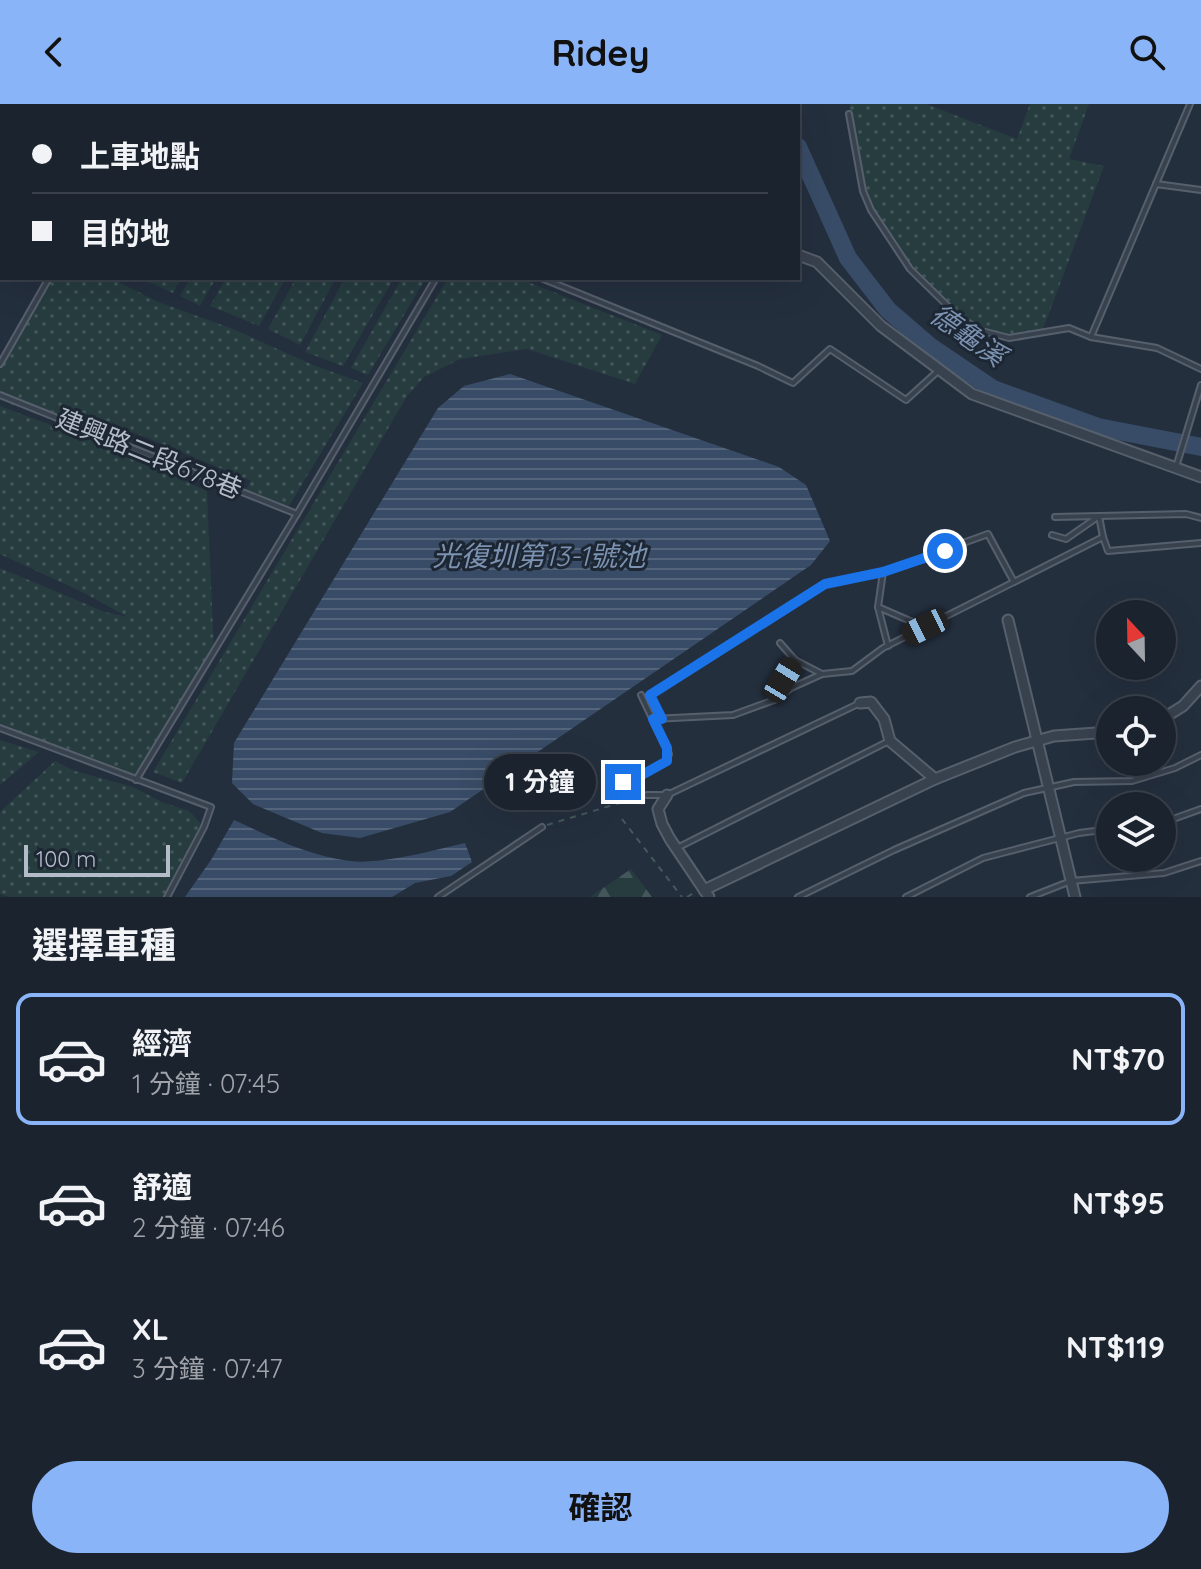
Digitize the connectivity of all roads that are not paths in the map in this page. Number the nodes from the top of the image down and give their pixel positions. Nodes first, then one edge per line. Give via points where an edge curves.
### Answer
1 (1190, 104) edge
2 (849, 114) dead end
3 (1156, 184) junction
4 (1201, 190) edge
5 (800, 256) edge
6 (48, 280) edge
7 (435, 280) edge
8 (546, 280) edge
9 (1091, 337) junction
10 (0, 364) edge
11 (1201, 369) edge
12 (938, 371) junction
13 (1201, 388) edge
14 (0, 395) edge
15 (1176, 467) junction
16 (1201, 477) edge
17 (297, 514) junction
18 (1099, 516) junction
19 (1055, 517) dead end
20 (1201, 518) edge
21 (1052, 535) dead end
22 (1103, 537) junction
23 (1201, 543) edge
24 (883, 572) junction
25 (1014, 582) junction
26 (878, 607) junction
27 (1008, 620) dead end
28 (925, 627) junction
29 (780, 643) dead end
30 (888, 646) junction
31 (795, 660) junction
32 (822, 674) junction
33 (1201, 686) edge
34 (641, 695) dead end
35 (771, 701) junction
36 (860, 703) joint
37 (1176, 710) edge
38 (653, 719) junction
39 (662, 719) junction
40 (0, 728) edge
41 (1096, 733) edge
42 (890, 741) junction
43 (1038, 742) junction
44 (1201, 755) edge
45 (935, 779) junction
46 (136, 780) junction
47 (633, 780) junction
48 (623, 782) dead end
49 (1049, 789) junction
50 (647, 795) road end
51 (667, 795) junction
52 (642, 803) dead end
53 (1201, 809) edge
54 (1176, 818) edge
55 (542, 827) road end
56 (1096, 832) edge
57 (1061, 838) junction
58 (677, 848) junction
59 (1201, 861) edge
60 (1071, 881) junction
61 (707, 893) edge
62 (167, 897) edge
63 (438, 897) edge
64 (798, 897) edge
65 (906, 897) edge
66 (1030, 897) edge
67 (1075, 897) edge

1 - 3 lane
2 - 9 lane via 871,210 910,269 960,318 1009,338 1069,328
3 - 4 lane
3 - 9 lane
5 - 12 street via 817,262 881,326
6 - 10 lane
7 - 17 lane
8 - 12 lane via 793,383 830,349 906,400
9 - 11 lane via 1157,348
12 - 15 street via 972,394
13 - 15 lane
14 - 17 lane, 建興路二段678巷
15 - 16 street
17 - 46 lane
18 - 19 lane
18 - 20 lane
18 - 21 lane via 1066,539
18 - 22 lane
22 - 23 lane via 1108,551
22 - 25 lane
24 - 25 lane via 988,534
24 - 26 lane
24 - 39 lane via 825,584 650,695
25 - 28 lane
26 - 28 lane
26 - 30 lane
27 - 43 street
28 - 30 lane
29 - 31 lane
30 - 32 lane via 852,671
31 - 32 lane
31 - 35 lane
32 - 35 lane
33 - 37 street
34 - 38 lane
35 - 39 lane via 733,715
36 - 42 street via 871,702 879,710
36 - 51 lane
38 - 39 lane
38 - 47 lane via 667,748 667,761
40 - 46 lane
41 - 43 street
42 - 45 street
42 - 58 lane
43 - 45 street
43 - 49 street
44 - 49 lane via 1132,781 1074,782
45 - 61 street
46 - 62 lane via 211,807
47 - 48 lane
47 - 52 lane, bridge
49 - 57 street
49 - 64 lane via 1000,803
50 - 51 lane
51 - 58 street via 658,809
53 - 54 lane
55 - 63 lane
56 - 57 lane
57 - 60 street
57 - 65 lane via 983,858
58 - 61 street
59 - 60 lane via 1164,873
60 - 66 lane
60 - 67 street

